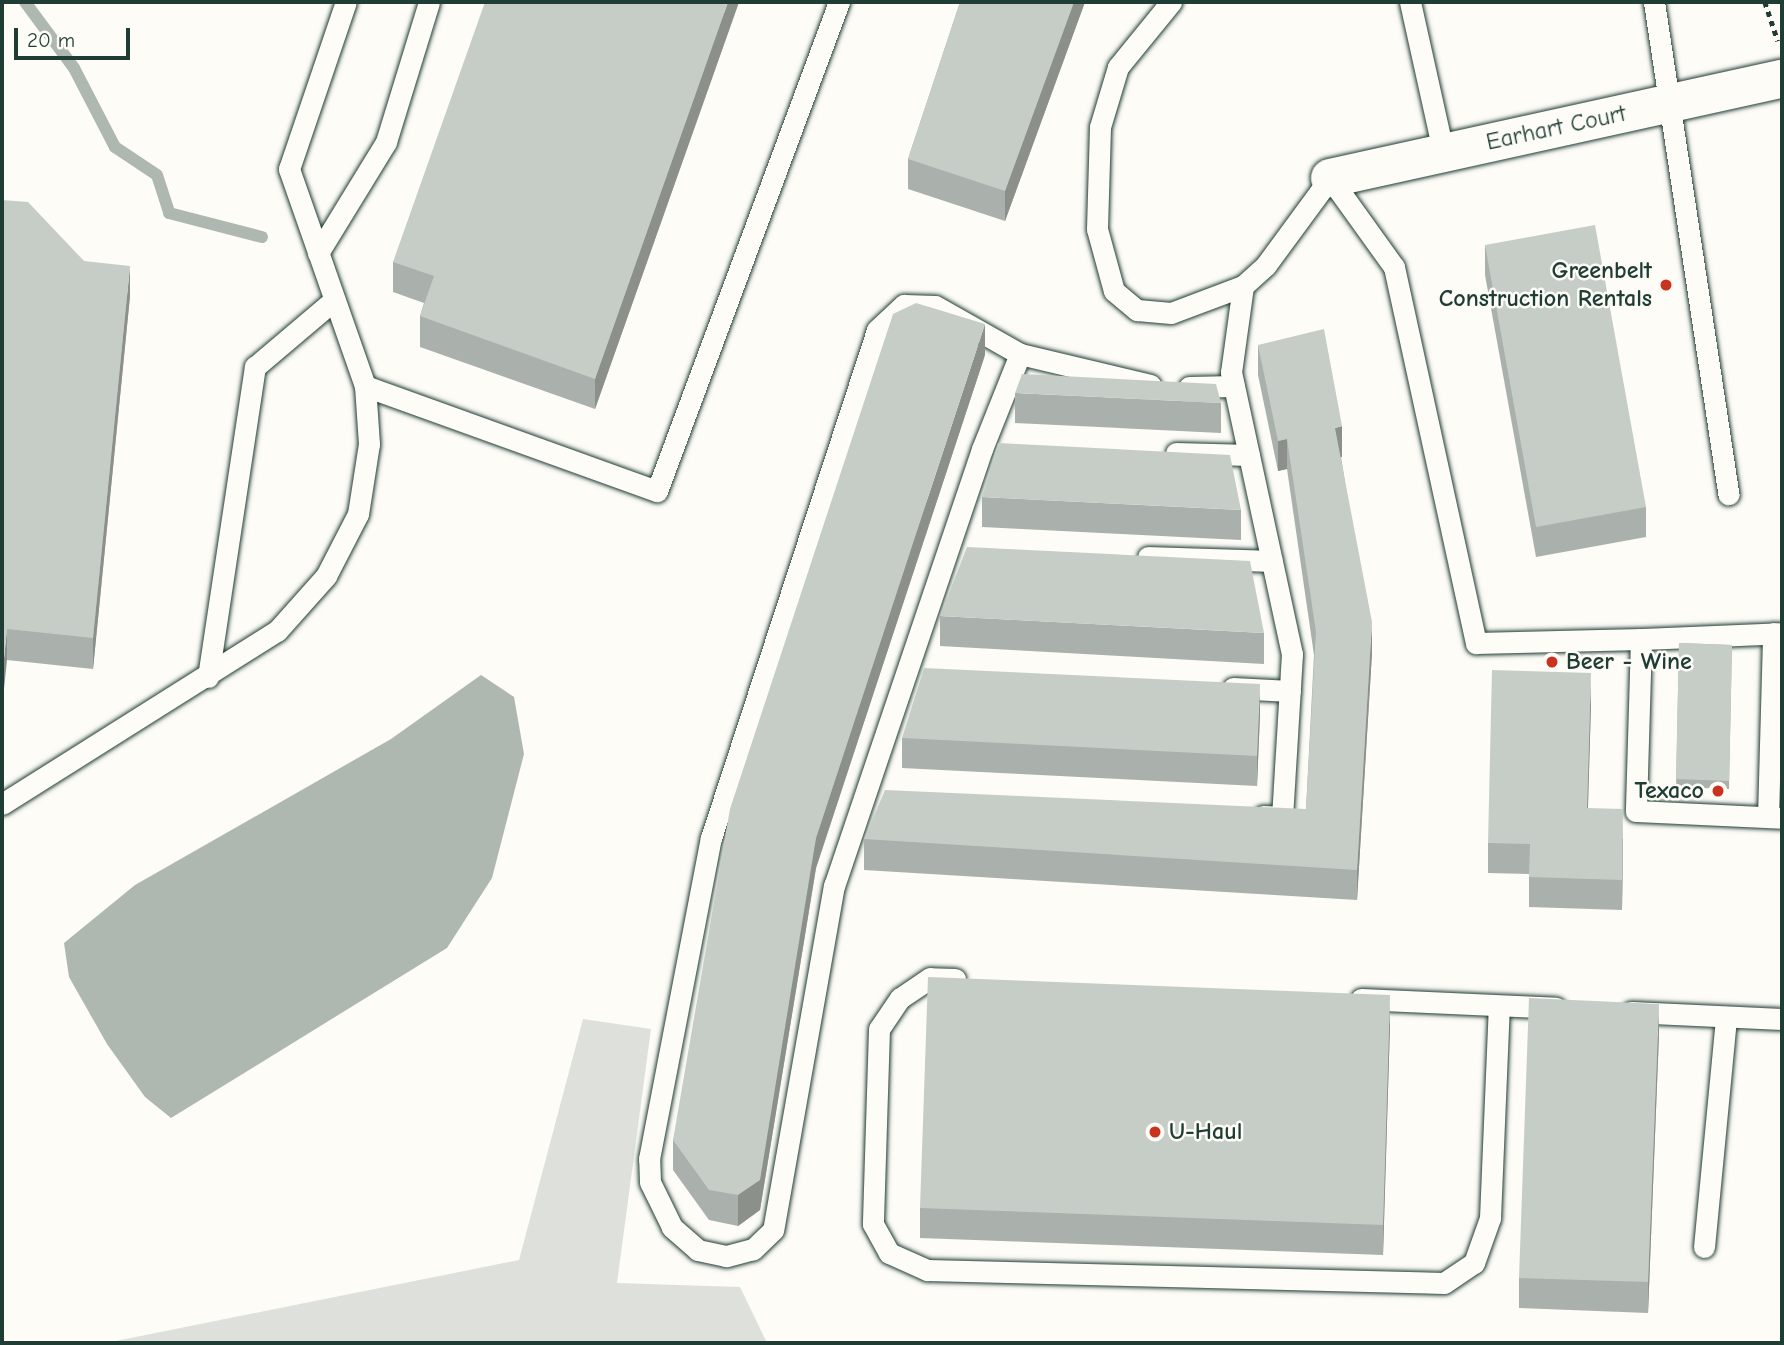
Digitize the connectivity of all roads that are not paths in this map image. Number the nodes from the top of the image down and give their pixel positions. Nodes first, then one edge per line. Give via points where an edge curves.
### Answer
1 (346, 2) edge
2 (429, 2) edge
3 (839, 2) edge
4 (1171, 2) edge
5 (1410, 2) edge
6 (1654, 2) edge
7 (1782, 79) edge
8 (1674, 103) junction
9 (1443, 151) junction
10 (1330, 178) junction
11 (318, 253) junction
12 (1243, 286) junction
13 (334, 300) junction
14 (1020, 354) junction
15 (365, 386) junction
16 (1234, 386) junction
17 (982, 449) junction
18 (1009, 449) edge
19 (1155, 453) edge
20 (1249, 455) junction
21 (1728, 494) dead end
22 (948, 549) junction
23 (975, 550) edge
24 (1123, 556) edge
25 (1272, 561) junction
26 (1777, 633) edge
27 (1641, 639) junction
28 (908, 676) junction
29 (208, 677) junction
30 (935, 677) edge
31 (1208, 688) edge
32 (1290, 691) junction
33 (2, 804) edge
34 (1241, 815) edge
35 (1775, 817) edge
36 (985, 981) edge
37 (1332, 998) edge
38 (1499, 1006) junction
39 (1579, 1010) edge
40 (1606, 1011) edge
41 (1726, 1017) junction
42 (1782, 1019) edge
43 (1704, 1247) dead end

1 - 11 lane via 289,169
2 - 11 lane via 386,142
3 - 15 lane via 657,491
4 - 12 lane via 1118,68 1100,127 1097,229 1103,266 1114,291 1137,310 1171,313
5 - 9 lane
6 - 8 lane
7 - 8 street, Earhart Court
8 - 9 street, Earhart Court
8 - 21 lane
9 - 10 street, Earhart Court
10 - 12 lane via 1266,265
10 - 27 lane via 1394,267 1476,643
11 - 13 lane
12 - 16 lane
13 - 15 lane
13 - 29 lane via 255,367
14 - 16 lane via 1161,388
14 - 17 lane
14 - 28 lane via 935,306 904,305 877,330 711,838 669,1052 649,1159 650,1182 672,1227 698,1250 726,1256 753,1249 773,1230 834,885 876,794
15 - 29 lane via 369,444 358,514 326,576 277,631
16 - 20 lane
17 - 18 lane
17 - 22 lane
19 - 20 lane
20 - 25 lane
22 - 23 lane
22 - 28 lane
24 - 25 lane
25 - 32 lane via 1292,654
26 - 27 lane
26 - 35 lane
27 - 35 lane via 1636,811
28 - 30 lane
29 - 33 lane
31 - 32 lane
32 - 34 lane via 1282,817
36 - 38 lane via 930,978 900,998 879,1029 873,1224 889,1253 927,1270 1444,1283 1474,1263 1490,1218
37 - 38 lane
38 - 39 lane
40 - 41 lane
41 - 42 lane
41 - 43 lane

